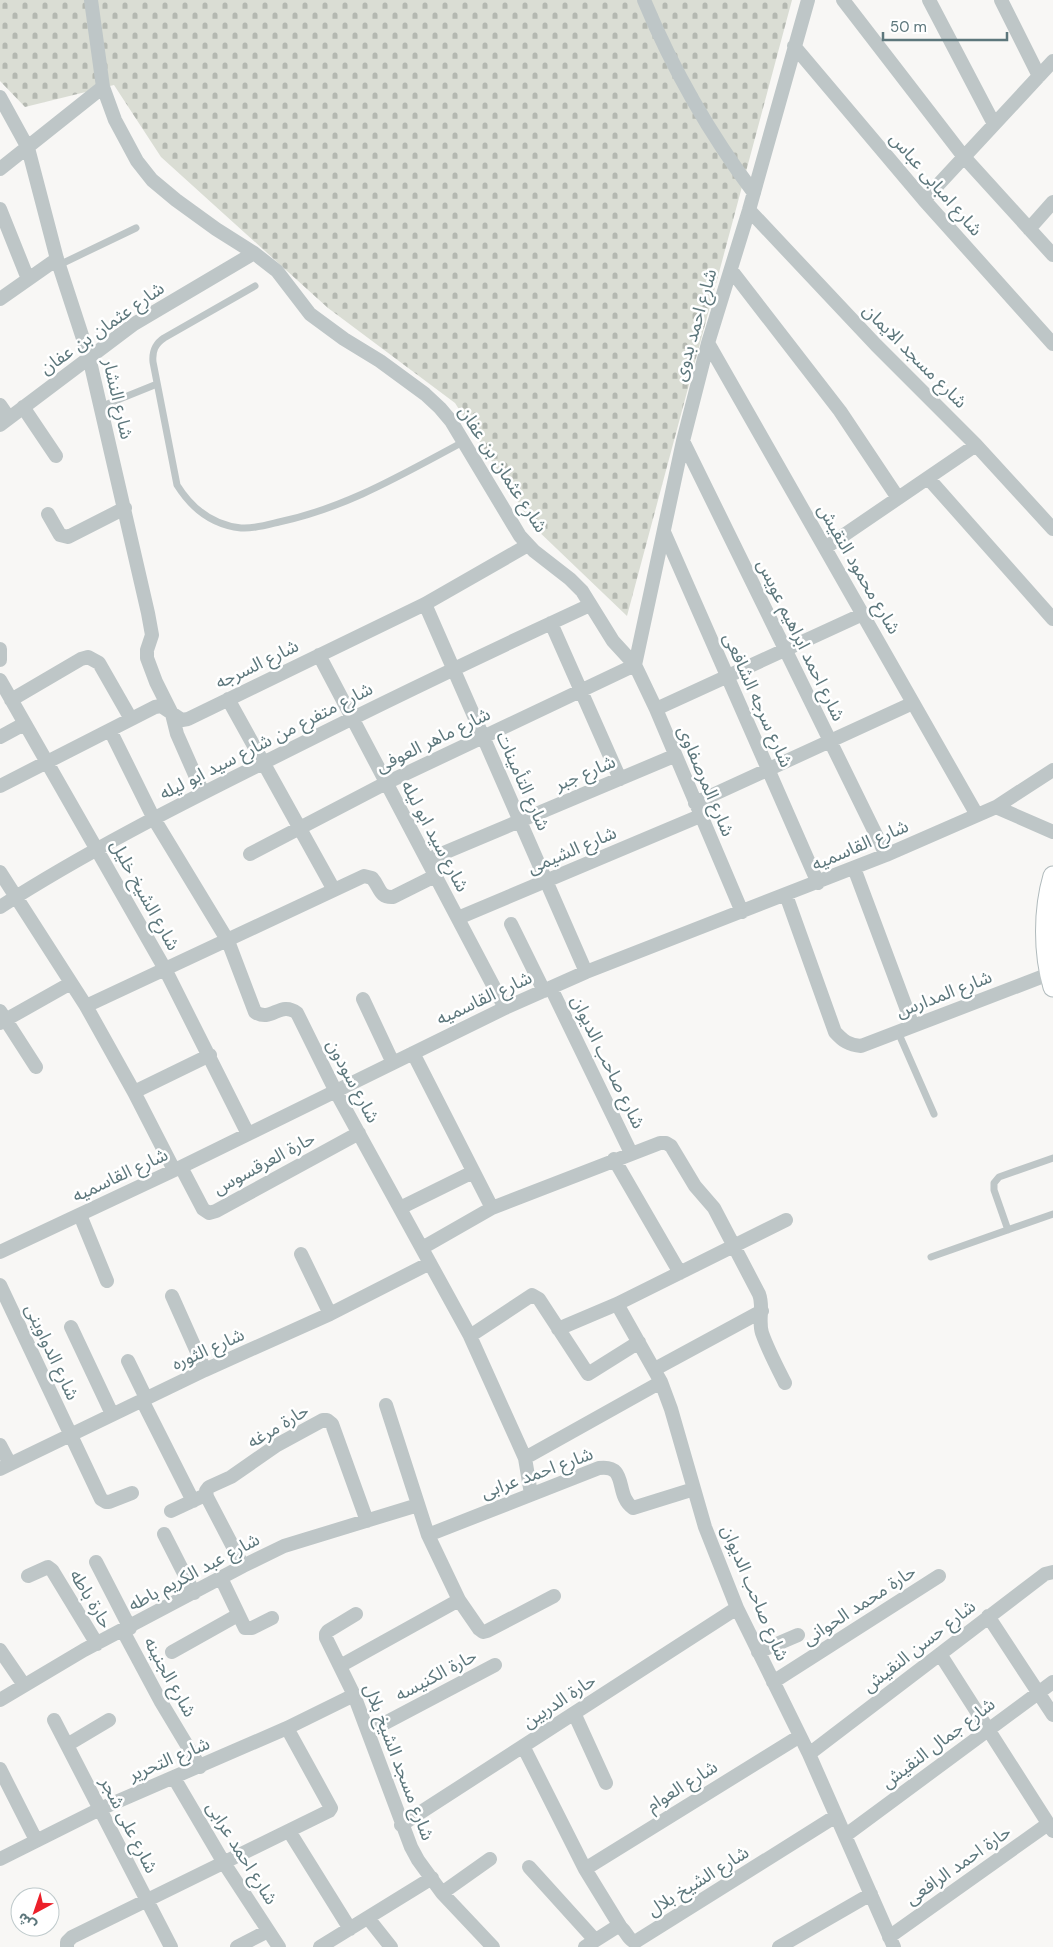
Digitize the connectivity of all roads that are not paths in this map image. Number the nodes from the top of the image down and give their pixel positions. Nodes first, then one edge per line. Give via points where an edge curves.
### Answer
1 (91, 0) edge
2 (644, 0) edge
3 (808, 0) edge
4 (843, 0) edge
5 (929, 0) edge
6 (1001, 0) edge
7 (794, 46) junction
8 (1053, 61) edge
9 (1039, 76) junction
10 (103, 87) junction
11 (0, 97) edge
12 (994, 124) junction
13 (28, 148) junction
14 (964, 157) junction
15 (0, 169) edge
16 (754, 193) junction
17 (924, 200) junction
18 (1053, 202) edge
19 (0, 209) edge
20 (749, 210) junction
21 (136, 228) dead end
22 (1029, 229) junction
23 (254, 253) junction
24 (1053, 255) edge
25 (58, 262) junction
26 (731, 270) junction
27 (28, 279) junction
28 (256, 286) dead end
29 (0, 299) edge
30 (708, 343) junction
31 (1053, 344) edge
32 (89, 357) junction
33 (157, 384) junction
34 (0, 405) edge
35 (23, 407) junction
36 (99, 407) junction
37 (4, 421) edge
38 (683, 441) junction
39 (463, 442) junction
40 (976, 445) junction
41 (56, 456) dead end
42 (928, 478) junction
43 (898, 498) junction
44 (125, 508) junction
45 (48, 514) dead end
46 (1053, 529) edge
47 (664, 532) junction
48 (528, 545) junction
49 (825, 548) junction
50 (425, 604) junction
51 (590, 605) junction
52 (862, 614) junction
53 (1053, 619) edge
54 (551, 623) junction
55 (0, 649) edge
56 (786, 650) junction
57 (319, 655) junction
58 (0, 660) edge
59 (635, 665) junction
60 (453, 668) junction
61 (727, 676) junction
62 (0, 680) edge
63 (581, 691) junction
64 (228, 699) junction
65 (11, 700) junction
66 (913, 702) junction
67 (656, 710) junction
68 (172, 714) junction
69 (352, 718) junction
70 (131, 719) junction
71 (24, 724) junction
72 (110, 730) junction
73 (483, 736) junction
74 (0, 737) edge
75 (830, 741) junction
76 (674, 756) junction
77 (47, 763) junction
78 (263, 763) junction
79 (768, 769) junction
80 (1053, 770) edge
81 (620, 779) junction
82 (386, 783) junction
83 (0, 786) edge
84 (204, 793) junction
85 (996, 807) junction
86 (698, 809) junction
87 (977, 815) junction
88 (154, 819) junction
89 (520, 821) junction
90 (300, 828) junction
91 (1053, 832) edge
92 (97, 848) junction
93 (250, 854) dead end
94 (886, 855) junction
95 (427, 860) junction
96 (854, 868) junction
97 (0, 872) edge
98 (435, 876) junction
99 (1053, 876) edge
100 (546, 881) junction
101 (818, 883) junction
102 (334, 890) junction
103 (786, 895) junction
104 (16, 897) junction
105 (0, 907) edge
106 (742, 912) junction
107 (458, 918) junction
108 (511, 924) dead end
109 (228, 941) junction
110 (165, 969) junction
111 (586, 972) junction
112 (1051, 980) edge
113 (71, 983) junction
114 (548, 990) junction
115 (363, 998) dead end
116 (86, 1006) junction
117 (505, 1008) junction
118 (2, 1018) edge
119 (913, 1026) junction
120 (898, 1032) junction
121 (413, 1053) junction
122 (210, 1055) junction
123 (393, 1063) junction
124 (36, 1067) dead end
125 (134, 1092) junction
126 (336, 1092) junction
127 (934, 1114) dead end
128 (359, 1133) junction
129 (248, 1134) junction
130 (631, 1153) junction
131 (1053, 1158) edge
132 (614, 1159) junction
133 (177, 1169) junction
134 (473, 1172) junction
135 (400, 1208) junction
136 (492, 1208) junction
137 (1053, 1214) edge
138 (80, 1215) junction
139 (786, 1220) dead end
140 (1008, 1230) junction
141 (734, 1246) junction
142 (422, 1248) junction
143 (0, 1252) edge
144 (301, 1254) dead end
145 (931, 1257) dead end
146 (430, 1263) junction
147 (680, 1273) junction
148 (108, 1281) dead end
149 (0, 1285) edge
150 (172, 1296) dead end
151 (617, 1304) junction
152 (762, 1312) junction
153 (330, 1314) junction
154 (71, 1327) dead end
155 (558, 1329) junction
156 (470, 1336) junction
157 (639, 1342) junction
158 (128, 1361) dead end
159 (655, 1369) junction
160 (205, 1370) junction
161 (661, 1382) junction
162 (785, 1383) dead end
163 (144, 1399) junction
164 (386, 1405) dead end
165 (112, 1414) junction
166 (70, 1434) junction
167 (0, 1445) edge
168 (525, 1458) junction
169 (5, 1467) edge
170 (694, 1489) junction
171 (206, 1492) junction
172 (132, 1493) dead end
173 (531, 1494) junction
174 (193, 1501) junction
175 (418, 1505) junction
176 (171, 1512) dead end
177 (367, 1521) junction
178 (164, 1534) dead end
179 (428, 1535) junction
180 (96, 1562) dead end
181 (243, 1566) junction
182 (1053, 1572) edge
183 (28, 1576) dead end
184 (939, 1576) dead end
185 (221, 1578) junction
186 (194, 1593) junction
187 (554, 1596) dead end
188 (459, 1600) junction
189 (737, 1608) junction
190 (356, 1614) dead end
191 (238, 1615) junction
192 (988, 1616) junction
193 (272, 1618) dead end
194 (126, 1629) junction
195 (798, 1634) dead end
196 (97, 1644) junction
197 (0, 1650) edge
198 (172, 1652) dead end
199 (758, 1652) junction
200 (940, 1654) junction
201 (495, 1665) dead end
202 (340, 1666) junction
203 (773, 1682) junction
204 (1053, 1682) edge
205 (24, 1685) junction
206 (1038, 1692) junction
207 (354, 1695) junction
208 (0, 1700) edge
209 (574, 1713) junction
210 (1053, 1715) edge
211 (54, 1720) dead end
212 (109, 1720) dead end
213 (287, 1728) junction
214 (987, 1729) junction
215 (368, 1732) junction
216 (800, 1736) junction
217 (67, 1745) junction
218 (523, 1746) junction
219 (809, 1754) junction
220 (200, 1767) junction
221 (0, 1769) edge
222 (174, 1778) junction
223 (606, 1783) dead end
224 (100, 1809) junction
225 (836, 1816) junction
226 (401, 1825) junction
227 (1051, 1827) edge
228 (289, 1831) junction
229 (846, 1835) junction
230 (36, 1840) junction
231 (0, 1859) edge
232 (490, 1859) dead end
233 (224, 1863) junction
234 (529, 1867) dead end
235 (585, 1869) junction
236 (432, 1878) junction
237 (442, 1892) junction
238 (871, 1894) junction
239 (147, 1900) junction
240 (368, 1918) junction
241 (620, 1926) junction
242 (350, 1929) junction
243 (268, 1932) junction
244 (892, 1942) edge
245 (590, 1943) edge
246 (67, 1945) edge
247 (171, 1947) edge
248 (237, 1947) edge
249 (279, 1947) edge
250 (320, 1947) edge
251 (391, 1947) edge
252 (493, 1947) edge
253 (779, 1947) edge

1 - 10 street, شارع عثمان بن عفان
2 - 16 street via 694,103
3 - 7 street, شارع احمد بدوى
4 - 14 street
5 - 12 street
6 - 9 street
7 - 16 street, شارع احمد بدوى
7 - 17 street, شارع امبابى عباس
8 - 9 street
9 - 12 street
10 - 13 street
10 - 23 street, شارع عثمان بن عفان via 126,143 152,180 216,230
11 - 13 street, شارع النشار
12 - 14 street
13 - 15 street
13 - 25 street, شارع النشار
14 - 17 street
14 - 22 street
16 - 20 street, شارع احمد بدوى
17 - 31 street, شارع امبابى عباس
18 - 22 street
19 - 27 street
20 - 26 street, شارع احمد بدوى
20 - 40 street, شارع مسجد الايمان
21 - 25 lane
22 - 24 street
23 - 32 street, شارع عثمان بن عفان via 134,324
23 - 39 street, شارع عثمان بن عفان via 277,271 310,314 425,394 451,421
25 - 27 street
25 - 32 street, شارع النشار
26 - 30 street, شارع احمد بدوى
26 - 43 street via 840,411
27 - 29 street
28 - 33 lane via 160,341 152,356
30 - 38 street, شارع احمد بدوى
30 - 49 street, شارع محمود النقيش
32 - 35 street, شارع عثمان بن عفان
32 - 36 street, شارع النشار
33 - 36 lane
33 - 39 lane via 177,485 200,512 232,526 255,528 334,507
34 - 37 street
35 - 37 street, شارع عثمان بن عفان
35 - 41 street
36 - 44 street, شارع النشار
38 - 47 street, شارع احمد بدوى
38 - 56 street, شارع احمد ابراهيم عويس
39 - 48 street, شارع عثمان بن عفان via 510,523
40 - 42 street
40 - 46 street, شارع مسجد الايمان
42 - 43 street
42 - 53 street
43 - 49 street
44 - 45 street via 68,537 60,535
44 - 68 street, شارع النشار via 152,635 147,658
47 - 59 street, شارع احمد بدوى
47 - 61 street, شارع سرجه الشافعى
48 - 50 street, شارع السرجه
48 - 51 street, شارع عثمان بن عفان via 570,579
49 - 52 street, شارع محمود النقيش
50 - 57 street, شارع السرجه
50 - 60 street, شارع التأمينات
51 - 54 street, شارع متفرع من شارع سيد ابو ليله
51 - 59 street, شارع عثمان بن عفان via 613,641
52 - 56 street
52 - 66 street, شارع محمود النقيش
54 - 60 street, شارع متفرع من شارع سيد ابو ليله
54 - 63 street
55 - 58 street
56 - 61 street
56 - 75 street, شارع احمد ابراهيم عويس
57 - 64 street, شارع السرجه
57 - 69 street, شارع سيد ابو ليله
59 - 63 street, شارع ماهر العوفى
59 - 67 street, شارع المرصفاوى
60 - 69 street, شارع متفرع من شارع سيد ابو ليله
60 - 73 street, شارع التأمينات
61 - 67 street
61 - 79 street, شارع سرجه الشافعى
62 - 65 street, شارع الشيخ خليل
63 - 73 street, شارع ماهر العوفى
63 - 81 street
64 - 68 street, شارع السرجه via 188,719 182,720
64 - 78 street
65 - 70 street via 88,657 99,663
65 - 71 street, شارع الشيخ خليل
66 - 75 street, شارع الشيمى
66 - 87 street, شارع محمود النقيش
67 - 76 street, شارع المرصفاوى
68 - 70 street, شارع السرجه via 161,706
68 - 84 street, شارع النشار via 177,734
69 - 78 street, شارع متفرع من شارع سيد ابو ليله
69 - 82 street, شارع سيد ابو ليله
70 - 72 street, شارع السرجه
71 - 74 street
71 - 77 street, شارع الشيخ خليل
72 - 77 street, شارع السرجه
72 - 88 street, شارع سودون
73 - 82 street, شارع ماهر العوفى
73 - 89 street, شارع التأمينات
75 - 79 street, شارع الشيمى
75 - 94 street, شارع احمد ابراهيم عويس
76 - 81 street, شارع جبر
76 - 86 street, شارع المرصفاوى
77 - 83 street, شارع السرجه
77 - 92 street, شارع الشيخ خليل
78 - 84 street, شارع متفرع من شارع سيد ابو ليله
78 - 90 street
79 - 86 street, شارع الشيمى
79 - 101 street, شارع سرجه الشافعى
80 - 85 street, شارع القاسميه
81 - 89 street, شارع جبر
82 - 90 street, شارع ماهر العوفى
82 - 95 street, شارع سيد ابو ليله
84 - 88 street, شارع متفرع من شارع سيد ابو ليله
85 - 87 street, شارع القاسميه
85 - 91 street
86 - 100 street, شارع الشيمى
86 - 106 street, شارع المرصفاوى
87 - 94 street, شارع القاسميه
88 - 92 street, شارع متفرع من شارع سيد ابو ليله
88 - 109 street, شارع سودون
89 - 95 street, شارع جبر
89 - 100 street, شارع التأمينات
90 - 93 street, شارع ماهر العوفى
90 - 102 street
92 - 104 street, شارع متفرع من شارع سيد ابو ليله
92 - 110 street, شارع الشيخ خليل
94 - 96 street, شارع القاسميه
95 - 98 street, شارع سيد ابو ليله
96 - 101 street, شارع القاسميه
96 - 119 street
97 - 104 street
98 - 102 street via 393,898 382,895 372,878 364,876
98 - 107 street, شارع سيد ابو ليله
99 - 112 main road via 1045,928
100 - 107 street, شارع الشيمى
100 - 111 street, شارع التأمينات
101 - 103 street, شارع القاسميه
102 - 109 street
103 - 106 street, شارع القاسميه
103 - 120 street, شارع المدارس via 835,1032 851,1045 862,1046
104 - 105 street, شارع متفرع من شارع سيد ابو ليله
104 - 113 street
106 - 111 street, شارع القاسميه
107 - 117 street, شارع سيد ابو ليله
108 - 114 street, شارع صاحب الديوان
109 - 110 street
109 - 126 street, شارع سودون via 256,1012 267,1016 284,1008 297,1013
110 - 116 street
110 - 122 street, شارع الشيخ خليل
111 - 114 street, شارع القاسميه
112 - 119 street, شارع المدارس
113 - 116 street
113 - 118 street
114 - 117 street, شارع القاسميه
114 - 130 street, شارع صاحب الديوان
115 - 123 street
116 - 125 street
117 - 121 street, شارع القاسميه
118 - 124 street
119 - 120 street, شارع المدارس
120 - 127 lane
121 - 123 street, شارع القاسميه
121 - 134 street
122 - 125 street
122 - 129 street, شارع الشيخ خليل
123 - 126 street, شارع القاسميه
125 - 133 street
126 - 128 street, شارع سودون
126 - 129 street, شارع القاسميه
128 - 133 street, حارة العرقسوس via 209,1213
128 - 135 street, شارع سودون
129 - 133 street, شارع القاسميه
130 - 132 street
130 - 141 street via 660,1143 671,1146 695,1186 714,1208
131 - 140 lane via 999,1177 994,1183
132 - 136 street
132 - 147 street
133 - 138 street, شارع القاسميه
134 - 135 street
134 - 136 street
135 - 142 street, شارع سودون
136 - 142 street
137 - 140 lane
138 - 143 street, شارع القاسميه
138 - 148 street
139 - 141 street
140 - 145 lane
141 - 147 street
141 - 152 street via 759,1294
142 - 146 street, شارع سودون
144 - 153 street
146 - 153 street, شارع الثوره
146 - 156 street, شارع سودون
147 - 151 street
149 - 166 street, شارع الدواوينى
150 - 160 street
151 - 155 street
151 - 157 street, شارع صاحب الديوان
152 - 159 street
152 - 162 street via 762,1332
153 - 160 street, شارع الثوره
154 - 165 street
155 - 156 street via 540,1299 532,1295
155 - 157 street via 588,1374
156 - 168 street, شارع سودون
157 - 159 street, شارع صاحب الديوان
158 - 163 street
159 - 161 street, شارع صاحب الديوان
160 - 163 street, شارع الثوره
161 - 168 street
161 - 170 street, شارع صاحب الديوان
163 - 165 street, شارع الثوره
163 - 174 street
164 - 175 street
165 - 166 street, شارع الثوره
166 - 169 street, شارع الثوره
166 - 172 street, شارع الدواوينى via 103,1501 109,1502
167 - 169 street
168 - 173 street, شارع سودون
170 - 173 street, شارع احمد عرابى via 633,1508 624,1499 618,1474 608,1467
170 - 189 street, شارع صاحب الديوان via 705,1527
171 - 174 street
171 - 177 street, حارة مرغه via 209,1487 244,1469 277,1445 327,1420 332,1424
171 - 181 street
173 - 179 street, شارع احمد عرابى
174 - 176 street
175 - 177 street, شارع عبد الكريم باطه
175 - 179 street
177 - 181 street, شارع عبد الكريم باطه via 284,1546
178 - 186 street
179 - 188 street
180 - 194 street, شارع الجنينه
181 - 185 street, شارع عبد الكريم باطه
182 - 192 street, شارع حسن النقيش via 1045,1574
183 - 196 street, حارة باطه via 48,1567 52,1570
184 - 203 street, حارة محمد الحوانى
185 - 186 street, شارع عبد الكريم باطه
185 - 191 street
186 - 194 street, شارع عبد الكريم باطه
187 - 188 street via 483,1632
188 - 202 street
189 - 199 street, شارع صاحب الديوان
189 - 209 street, حارة الدربين
190 - 202 street, شارع مسجد الشيخ بلال via 326,1634
191 - 193 street via 247,1629
191 - 198 street
192 - 200 street, شارع حسن النقيش
192 - 206 street
194 - 196 street, شارع عبد الكريم باطه
194 - 220 street, شارع الجنينه via 160,1702
195 - 199 street
196 - 205 street, شارع عبد الكريم باطه
197 - 205 street
199 - 203 street, شارع صاحب الديوان
200 - 214 street
200 - 219 street, شارع حسن النقيش
201 - 215 street, حارة الكنيسه
202 - 207 street, شارع مسجد الشيخ بلال
203 - 216 street, شارع صاحب الديوان
204 - 206 street, شارع جمال النقيش
205 - 208 street, شارع عبد الكريم باطه
206 - 210 street
206 - 214 street, شارع جمال النقيش
207 - 213 street, شارع التحرير
207 - 215 street, شارع مسجد الشيخ بلال
209 - 218 street, حارة الدربين
209 - 223 street
211 - 217 street, شارع على شجر
212 - 217 street
213 - 220 street, شارع التحرير
213 - 228 street via 330,1808
214 - 227 street
214 - 229 street, شارع جمال النقيش
215 - 226 street, شارع مسجد الشيخ بلال
216 - 219 street, شارع صاحب الديوان
216 - 235 street, شارع العوام
217 - 224 street, شارع على شجر
218 - 226 street, حارة الدربين
218 - 235 street
219 - 225 street, شارع صاحب الديوان
220 - 222 street, شارع التحرير
221 - 230 street
222 - 224 street, شارع التحرير
222 - 233 street, شارع احمد عرابى
224 - 230 street, شارع التحرير
224 - 239 street, شارع على شجر
225 - 229 street, شارع صاحب الديوان
225 - 241 street, شارع الشيخ بلال via 636,1942 631,1941
226 - 236 street, شارع مسجد الشيخ بلال via 418,1860
227 - 244 street, حارة احمد الرافعى
228 - 233 street
228 - 242 street
229 - 238 street, شارع صاحب الديوان
230 - 231 street, شارع التحرير
232 - 237 street
233 - 239 street
233 - 243 street, شارع احمد عرابى
234 - 245 street
235 - 241 street
236 - 237 street, شارع مسجد الشيخ بلال
236 - 240 street
237 - 252 street, شارع مسجد الشيخ بلال
238 - 244 street, شارع صاحب الديوان
238 - 253 street
239 - 246 street via 72,1937
239 - 247 street, شارع على شجر
240 - 242 street
240 - 251 street
241 - 245 street
242 - 250 street
243 - 248 street
243 - 249 street, شارع احمد عرابى

